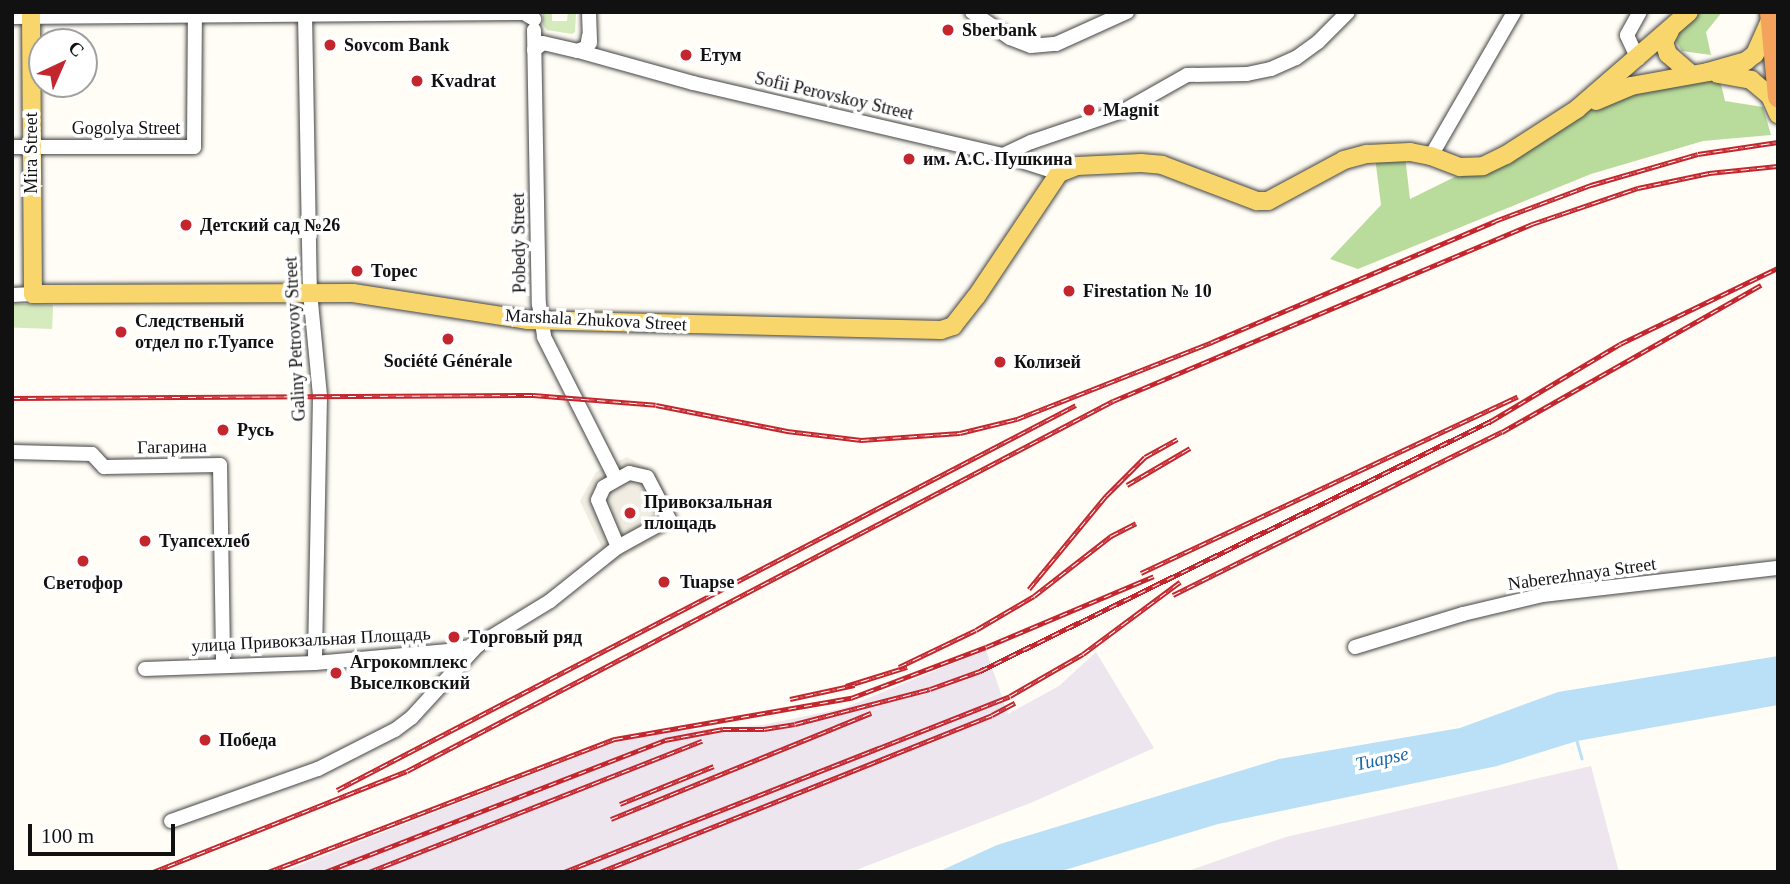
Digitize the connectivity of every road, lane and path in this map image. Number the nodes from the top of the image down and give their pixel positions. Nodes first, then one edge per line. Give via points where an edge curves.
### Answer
1 (589, 12) edge
2 (972, 12) edge
3 (1127, 12) edge
4 (1348, 12) edge
5 (1514, 12) edge
6 (1640, 12) edge
7 (1689, 12) edge
8 (305, 13) edge
9 (31, 15) edge
10 (12, 17) edge
11 (195, 17) junction
12 (534, 21) edge
13 (1773, 23) edge
14 (1672, 29) junction
15 (589, 36) junction
16 (538, 47) junction
17 (578, 51) junction
18 (1640, 57) junction
19 (601, 58) junction
20 (1699, 73) junction
21 (1658, 80) junction
22 (1778, 97) edge
23 (1577, 109) junction
24 (1778, 114) edge
25 (21, 147) edge
26 (1003, 155) junction
27 (1431, 156) junction
28 (1059, 173) junction
29 (310, 292) junction
30 (12, 295) edge
31 (33, 295) junction
32 (541, 320) junction
33 (12, 452) edge
34 (616, 479) junction
35 (618, 547) junction
36 (1778, 568) edge
37 (478, 645) junction
38 (1355, 647) dead end
39 (315, 663) junction
40 (223, 666) junction
41 (145, 669) dead end
42 (171, 821) dead end

1 - 15 street
2 - 3 street via 1010,38 1031,46 1056,44
4 - 26 street via 1318,42 1270,69 1187,75 1125,110
5 - 27 street
6 - 18 street via 1627,35
7 - 14 main road
8 - 11 street
8 - 12 street via 524,13
8 - 29 street, Galiny Petrovoy Street
9 - 10 street
9 - 11 street
9 - 25 main road, Mira Street
11 - 25 street, Gogolya Street via 194,147
12 - 16 street
13 - 20 main road via 1746,61
13 - 22 highway
14 - 18 main road
14 - 20 main road via 1665,48 1675,63
15 - 17 street via 587,47
15 - 19 street
16 - 17 street, Sofii Perovskoy Street
16 - 32 street, Pobedy Street
17 - 19 street, Sofii Perovskoy Street
18 - 21 main road via 1644,68
18 - 23 main road
19 - 26 street, Sofii Perovskoy Street
20 - 21 main road
20 - 24 main road via 1751,80 1770,96
21 - 23 main road
23 - 27 main road via 1483,166 1460,167
25 - 31 main road, Mira Street
26 - 28 street, Sofii Perovskoy Street
27 - 28 main road via 1392,151 1355,157 1268,201 1257,201 1162,165 1077,166
28 - 32 main road, Marshala Zhukova Street via 970,306 953,326 941,330
29 - 31 main road, Marshala Zhukova Street
29 - 32 main road, Marshala Zhukova Street via 353,293
29 - 39 street, Galiny Petrovoy Street via 320,396
30 - 31 street, Marshala Zhukova Street
32 - 34 street, Pobedy Street via 553,358
33 - 40 street, Гагарина via 92,454 104,467 220,465
34 - 35 street via 604,487 598,500
34 - 35 street via 629,472 647,477 669,519
35 - 37 street, улица Привокзальная Площадь via 551,601
36 - 38 street, Naberezhnaya Street via 1543,595
37 - 39 street, улица Привокзальная Площадь
37 - 42 street, улица Привокзальная Площадь via 395,730 318,769
39 - 40 street, улица Привокзальная Площадь
40 - 41 street, улица Привокзальная Площадь

